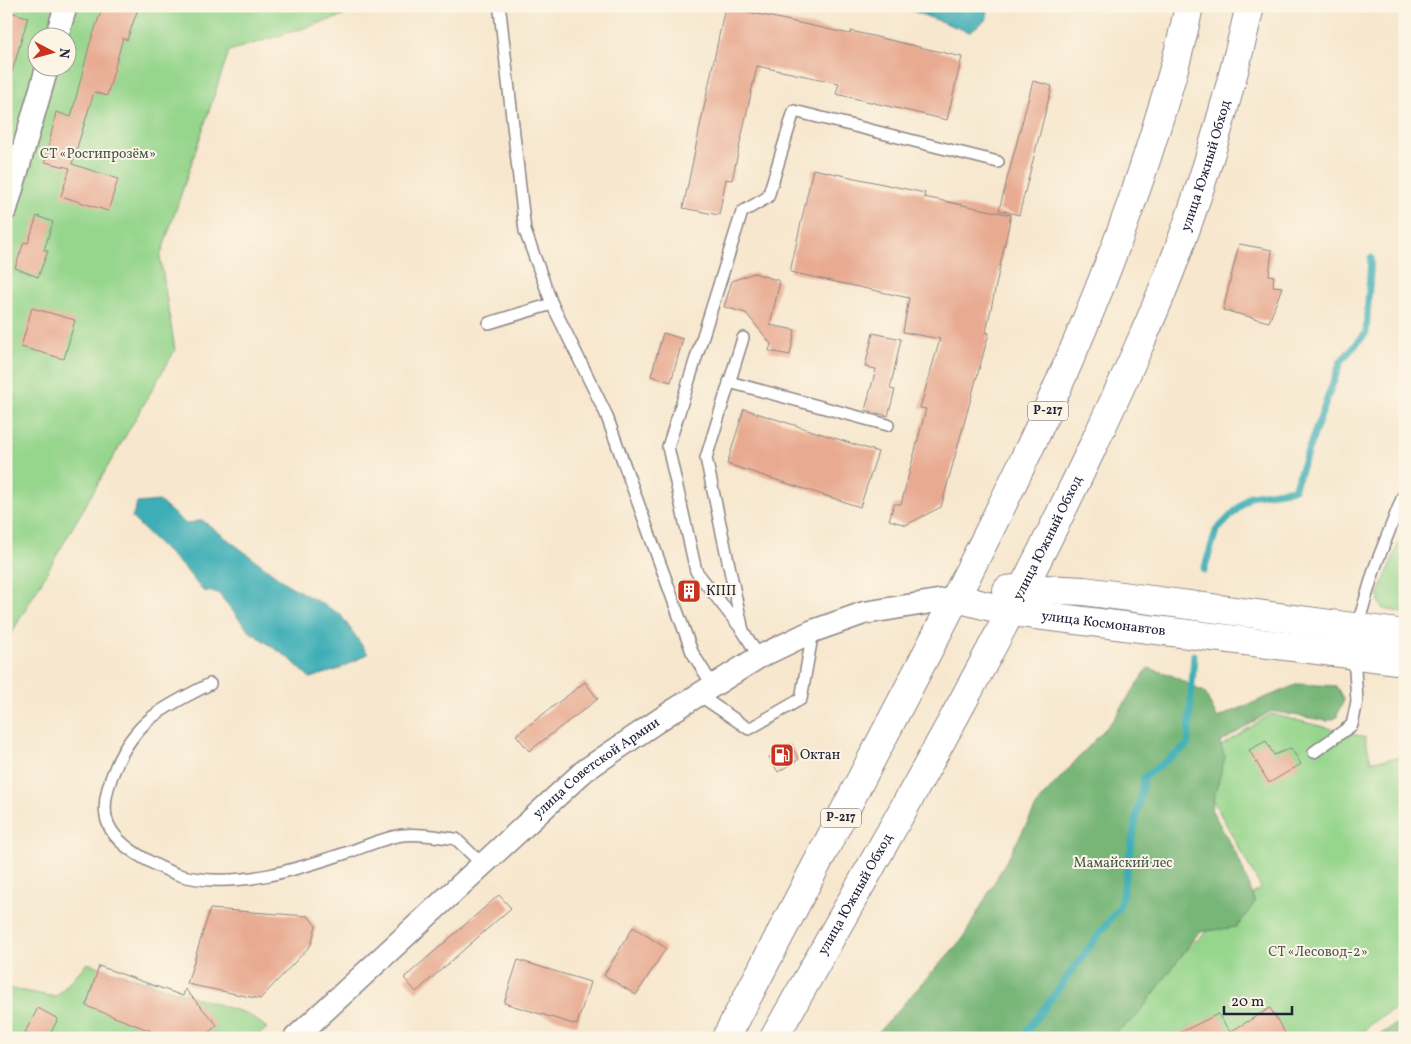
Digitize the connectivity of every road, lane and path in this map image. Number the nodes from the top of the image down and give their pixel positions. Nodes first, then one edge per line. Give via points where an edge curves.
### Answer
1 (66, 6) edge
2 (1189, 6) edge
3 (1250, 6) edge
4 (500, 11) dead end
5 (59, 28) edge
6 (45, 78) edge
7 (998, 162) dead end
8 (6, 209) edge
9 (552, 304) junction
10 (489, 323) dead end
11 (743, 338) dead end
12 (730, 382) junction
13 (888, 424) dead end
14 (1404, 494) edge
15 (1023, 588) junction
16 (956, 598) junction
17 (1011, 612) junction
18 (743, 630) junction
19 (813, 631) junction
20 (1405, 634) edge
21 (1355, 640) junction
22 (759, 657) junction
23 (1405, 661) edge
24 (210, 684) dead end
25 (706, 690) junction
26 (1314, 752) dead end
27 (482, 864) junction
28 (295, 1038) edge
29 (726, 1038) edge
30 (774, 1038) edge

1 - 5 street
2 - 16 main road, Р-217 via 1166,98 1127,219 1097,298 1025,462
3 - 15 main road, улица Южный Обход via 1226,104 1178,250 1127,374
4 - 9 lane via 525,231
6 - 8 street
7 - 18 lane via 794,111 768,197 742,212 668,447 696,571
9 - 10 lane
9 - 25 lane via 606,414
11 - 12 lane
12 - 13 lane
12 - 18 lane via 706,458
14 - 21 lane via 1375,567
15 - 16 main road, улица Космонавтов
15 - 17 main road, улица Южный Обход
15 - 21 main road, улица Космонавтов via 1084,591
16 - 17 main road, улица Космонавтов
16 - 19 street, улица Советской Армии via 864,613
16 - 29 main road, Р-217
17 - 21 main road, улица Космонавтов
17 - 30 main road, улица Южный Обход
18 - 22 lane
19 - 22 street, улица Советской Армии
19 - 25 lane via 801,700 749,729
20 - 21 main road, улица Космонавтов
21 - 23 main road, улица Космонавтов
21 - 26 lane via 1356,702 1352,725
22 - 25 street, улица Советской Армии
24 - 27 lane via 150,719 122,750 107,785 104,809 111,832 125,848 185,877 210,880 246,878 303,867 404,835 456,838
25 - 27 street, улица Советской Армии via 584,771
27 - 28 street, улица Советской Армии

